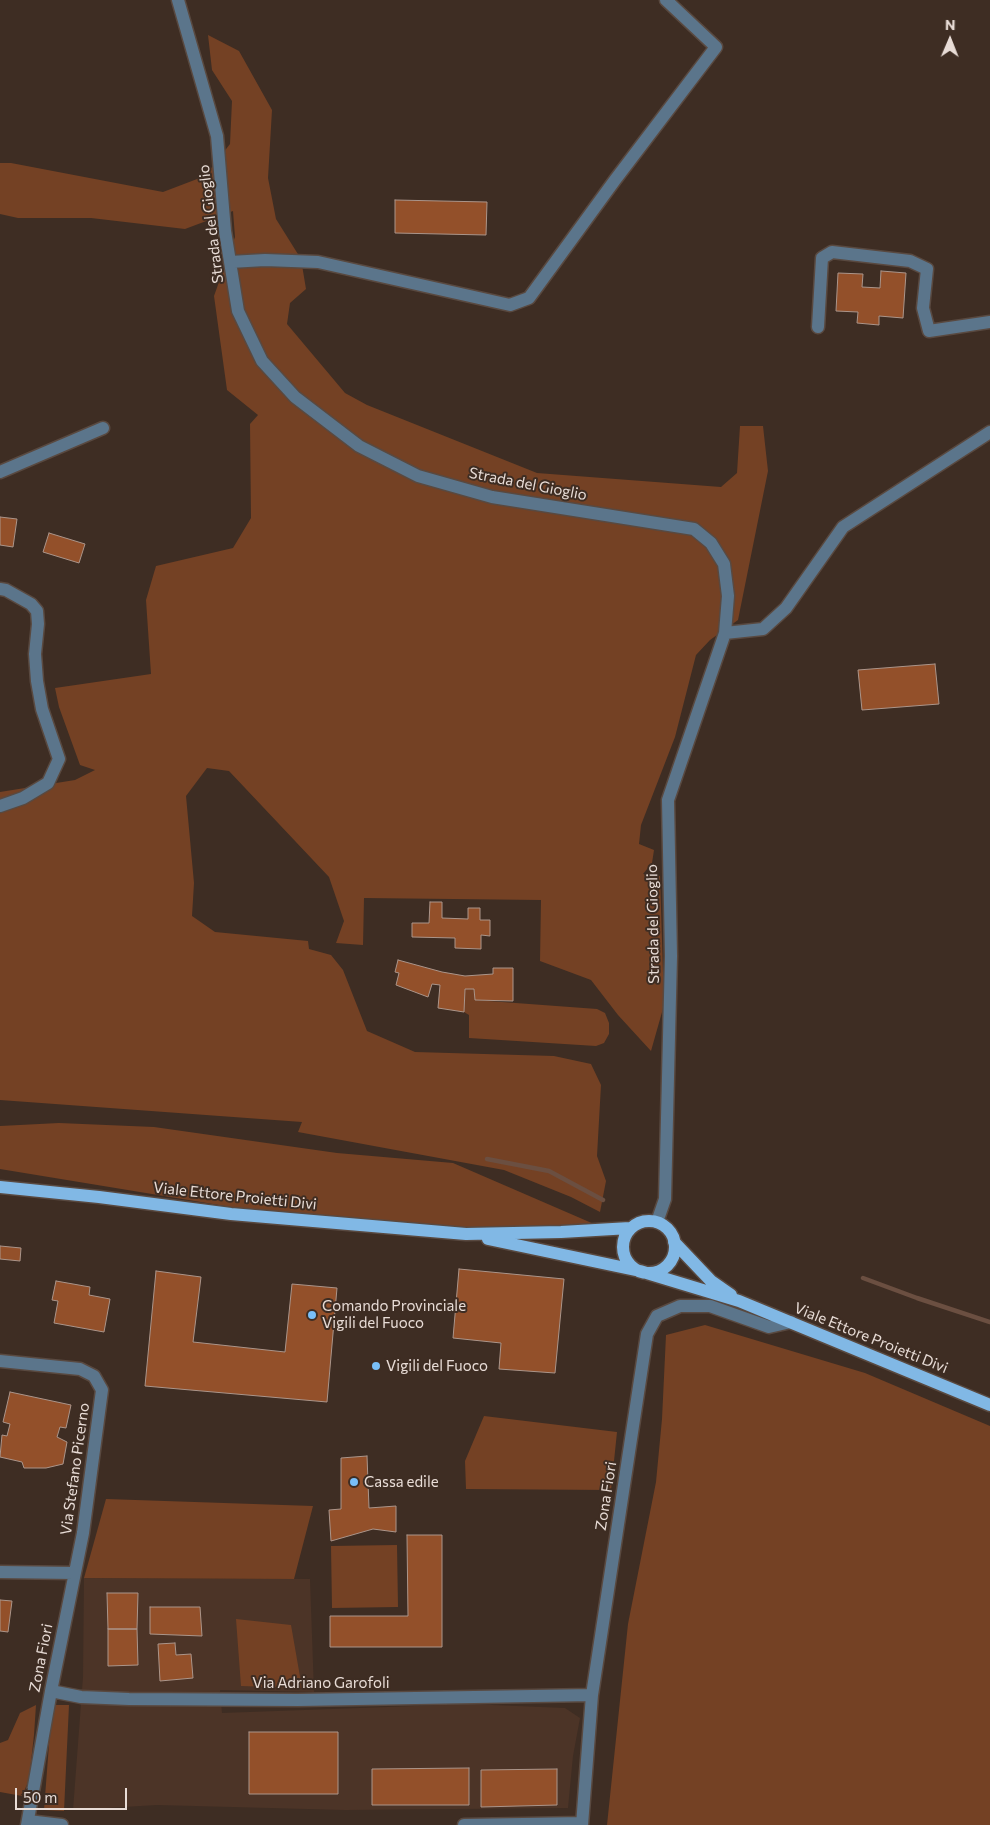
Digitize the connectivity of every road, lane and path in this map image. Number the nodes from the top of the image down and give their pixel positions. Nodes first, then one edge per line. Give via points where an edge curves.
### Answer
1 (178, 0) edge
2 (666, 0) edge
3 (230, 262) junction
4 (990, 322) edge
5 (818, 327) dead end
6 (103, 428) dead end
7 (990, 432) edge
8 (0, 472) edge
9 (0, 589) edge
10 (725, 633) junction
11 (0, 806) edge
12 (0, 1187) edge
13 (657, 1222) junction
14 (630, 1228) junction
15 (466, 1234) junction
16 (674, 1242) junction
17 (640, 1271) junction
18 (739, 1301) junction
19 (791, 1322) junction
20 (0, 1361) edge
21 (990, 1405) edge
22 (0, 1572) edge
23 (74, 1573) junction
24 (51, 1691) junction
25 (592, 1695) junction
26 (28, 1823) edge
27 (582, 1824) edge
28 (62, 1825) edge
29 (464, 1825) edge

1 - 3 street, Strada del Gioglio via 217,136
2 - 3 street via 716,48 529,298 510,305 318,262
3 - 10 street, Strada del Gioglio via 238,311 262,361 295,398 359,446 418,476 492,497 694,529 710,543 724,564 728,596
4 - 5 street via 929,331 923,308 927,269 910,261 832,252 822,258
6 - 8 street
7 - 10 street via 843,527 786,608 763,629
9 - 11 street via 31,604 36,611 37,681 58,759 48,782 23,798
10 - 13 street, Strada del Gioglio via 668,800 671,956 664,1199
12 - 15 main road, Viale Ettore Proietti Divi via 231,1214
13 - 14 main road, Viale Ettore Proietti Divi via 642,1221
13 - 16 main road, Viale Ettore Proietti Divi via 668,1230
14 - 15 main road, Viale Ettore Proietti Divi
14 - 17 main road, Viale Ettore Proietti Divi via 625,1236 623,1252 632,1267
15 - 17 main road, Viale Ettore Proietti Divi
16 - 17 main road, Viale Ettore Proietti Divi via 668,1264 655,1272
16 - 18 main road, Viale Ettore Proietti Divi via 711,1280
17 - 18 main road, Viale Ettore Proietti Divi
18 - 19 main road, Viale Ettore Proietti Divi
19 - 21 main road, Viale Ettore Proietti Divi
19 - 25 street, Zona Fiori via 768,1327 710,1306 680,1306 658,1316 647,1334
20 - 23 street, Via Stefano Picerno via 80,1369 94,1376 102,1390 83,1533
22 - 23 street
23 - 24 street, Zona Fiori
24 - 25 street, Via Adriano Garofoli via 81,1697 228,1700
24 - 26 street, Zona Fiori
25 - 27 street, Zona Fiori
26 - 28 street, Zona Fiori
27 - 29 street, Zona Fiori

